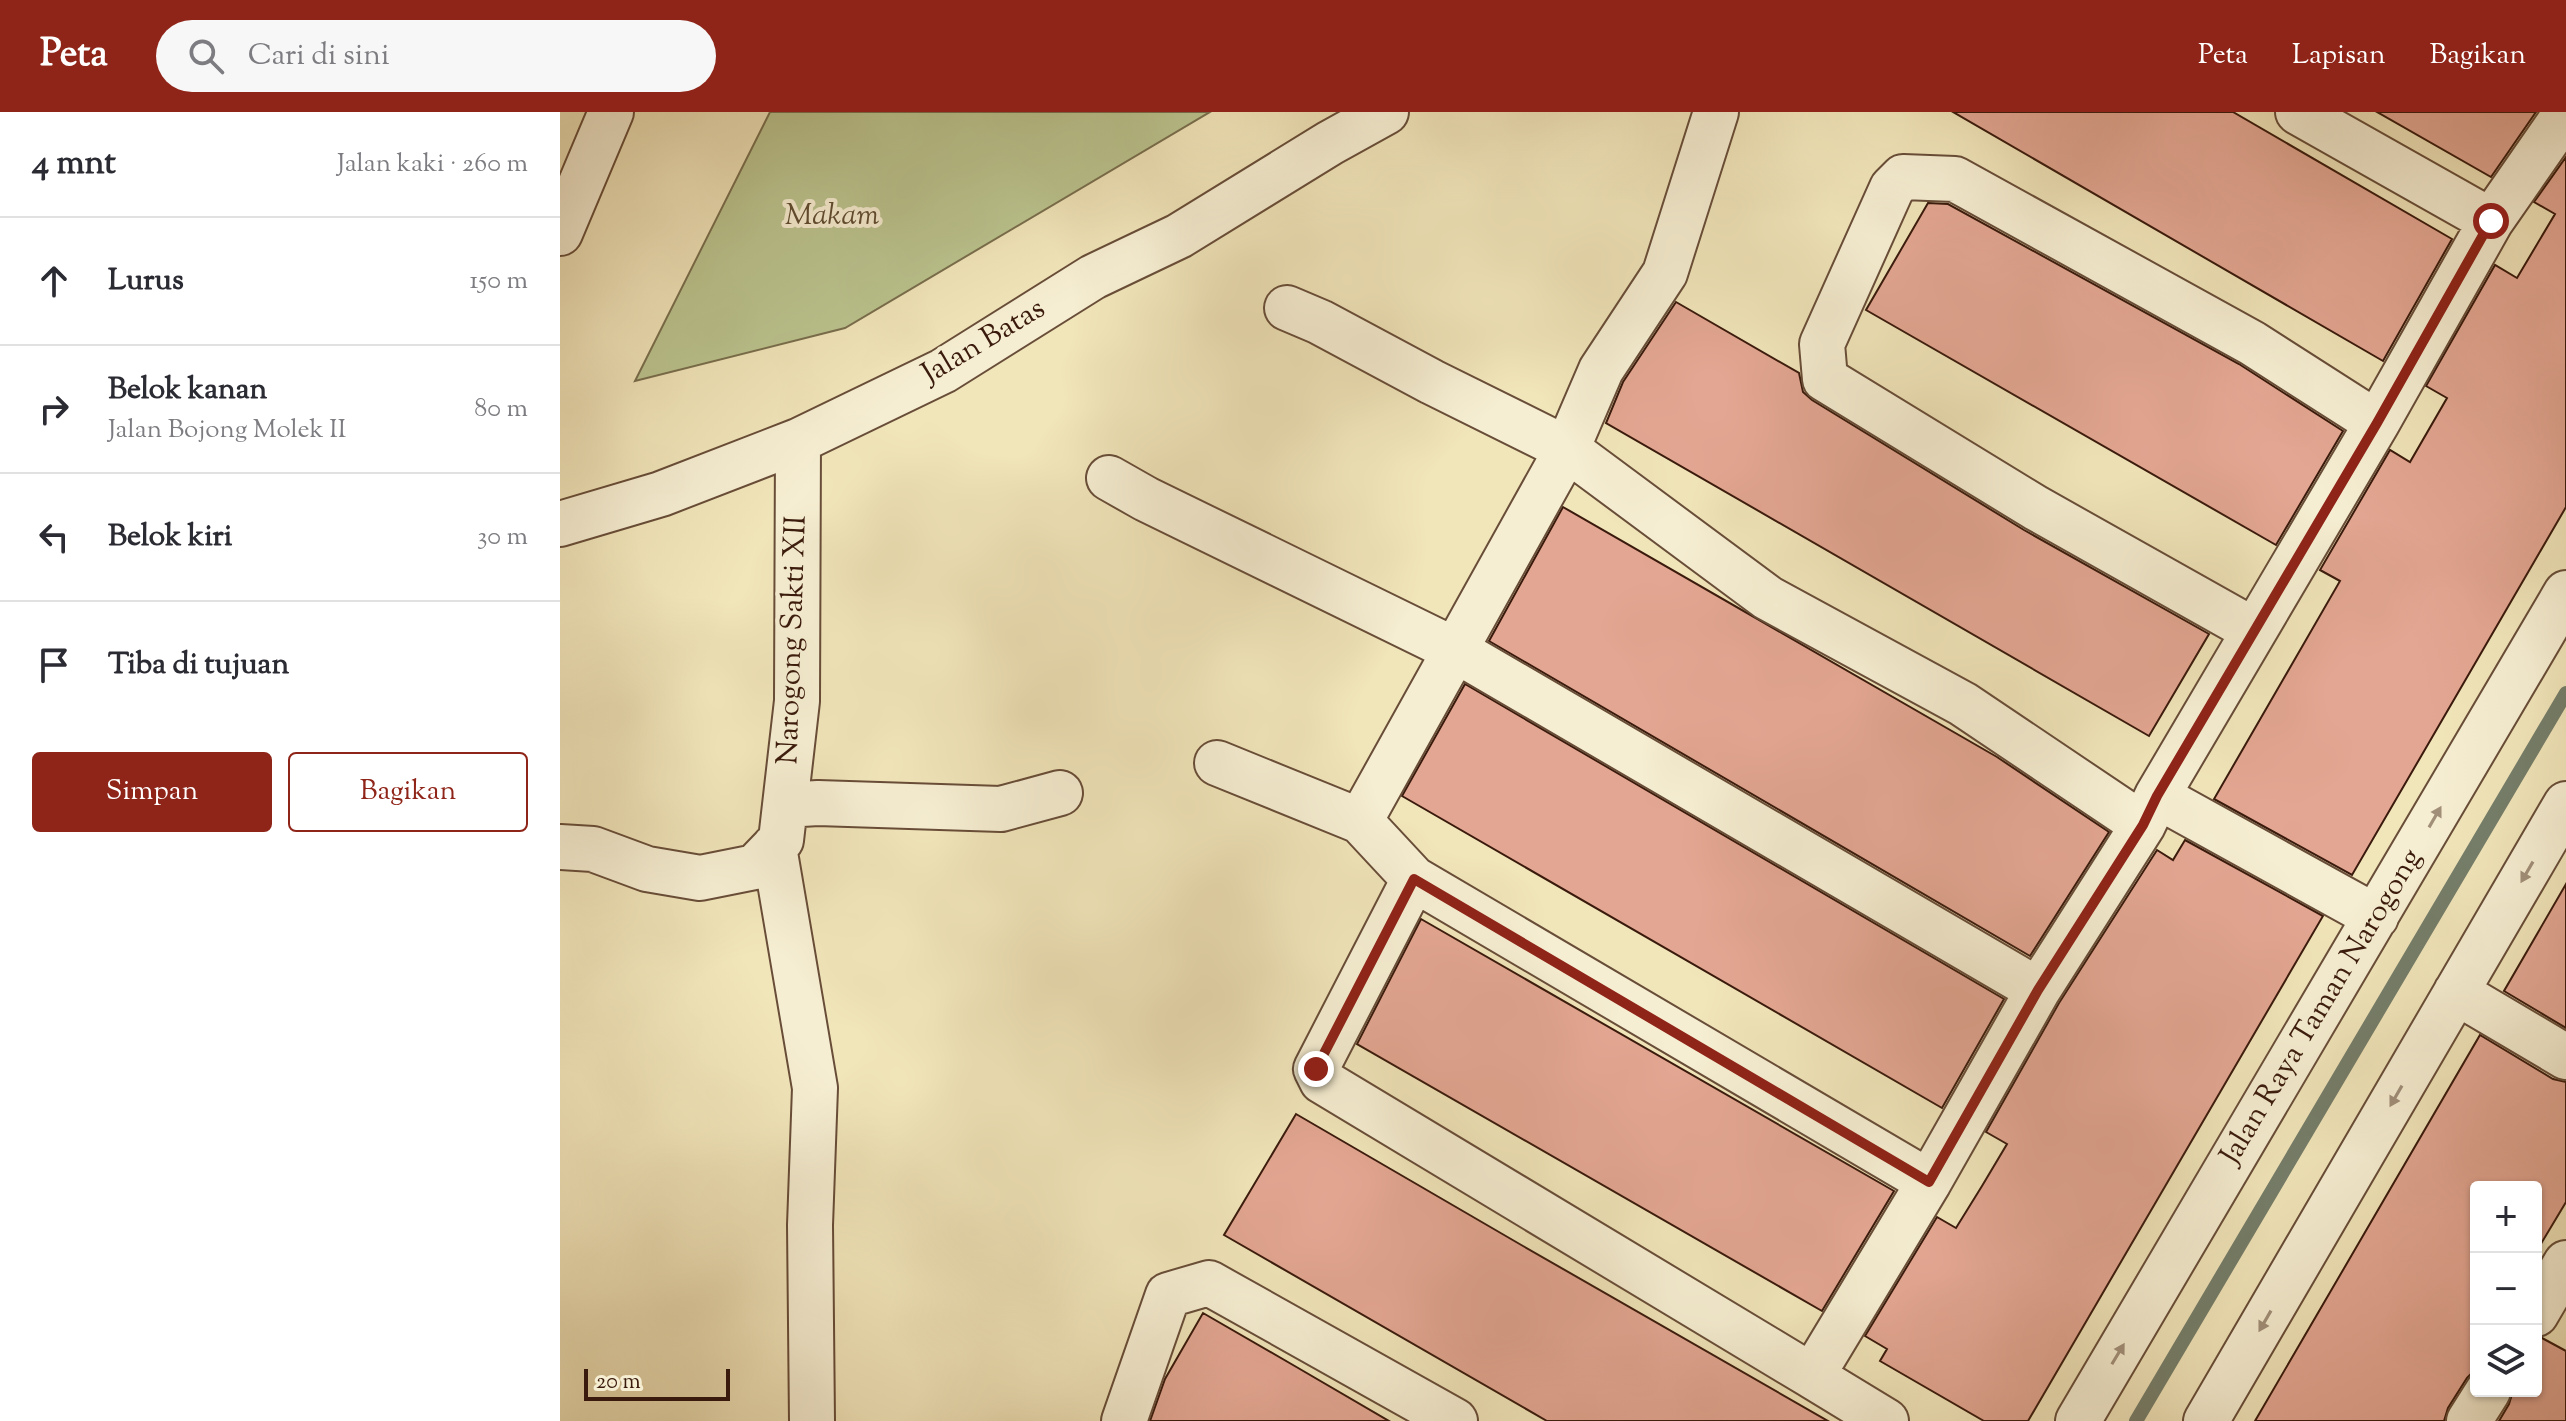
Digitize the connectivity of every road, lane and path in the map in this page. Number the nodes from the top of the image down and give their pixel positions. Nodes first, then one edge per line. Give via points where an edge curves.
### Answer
1 (611, 112) edge
2 (1386, 112) edge
3 (1716, 112) edge
4 (2298, 112) edge
5 (2566, 113) edge
6 (575, 151) edge
7 (2491, 221) junction
8 (560, 233) edge
9 (1287, 308) dead end
10 (2377, 423) junction
11 (798, 441) junction
12 (1567, 449) junction
13 (1109, 478) dead end
14 (560, 524) edge
15 (2566, 593) edge
16 (2253, 630) junction
17 (1457, 651) junction
18 (1217, 763) dead end
19 (1060, 793) dead end
20 (2566, 804) edge
21 (785, 805) junction
22 (2150, 811) junction
23 (1360, 821) junction
24 (560, 847) edge
25 (774, 847) junction
26 (1414, 879) junction
27 (2376, 917) junction
28 (2038, 990) junction
29 (2456, 992) junction
30 (2566, 1057) edge
31 (1929, 1182) junction
32 (1812, 1376) junction
33 (2484, 1397) edge
34 (812, 1421) edge
35 (1124, 1421) edge
36 (1455, 1421) edge
37 (1886, 1421) edge
38 (2078, 1421) edge
39 (2206, 1421) edge
40 (2469, 1421) edge

1 - 6 street
2 - 11 street, Jalan Batas via 1179,236 1093,277 943,371
3 - 12 street via 1665,273 1601,370
4 - 7 street
5 - 7 street
6 - 8 street
7 - 10 street
9 - 12 street
10 - 16 street
10 - 16 street via 2252,343 1955,179 1903,177 1892,188 1822,344 1825,379 2036,508
11 - 14 street, Jalan Batas via 661,494
11 - 21 street, Narogong Sakti XII via 797,701
12 - 17 street
12 - 22 street via 1768,598
13 - 17 street
27 -> 15 street, Jalan Raya Taman Narogong
16 - 22 street
17 - 23 street
17 - 28 street
18 - 23 street
19 - 21 street via 1001,809
20 -> 29 street
21 - 25 street, Narogong Sakti XII via 781,840
22 - 27 street
22 - 28 street
23 - 26 street
24 - 25 street via 593,849 647,869 700,878 755,867
25 - 34 street via 815,1088
26 - 31 street
26 - 32 street via 1316,1069 1322,1081
38 -> 27 street, Jalan Raya Taman Narogong
28 - 31 street
29 - 30 street
29 -> 39 street
31 - 32 street
32 - 37 street
33 - 40 street
35 - 36 street via 1168,1295 1209,1283

